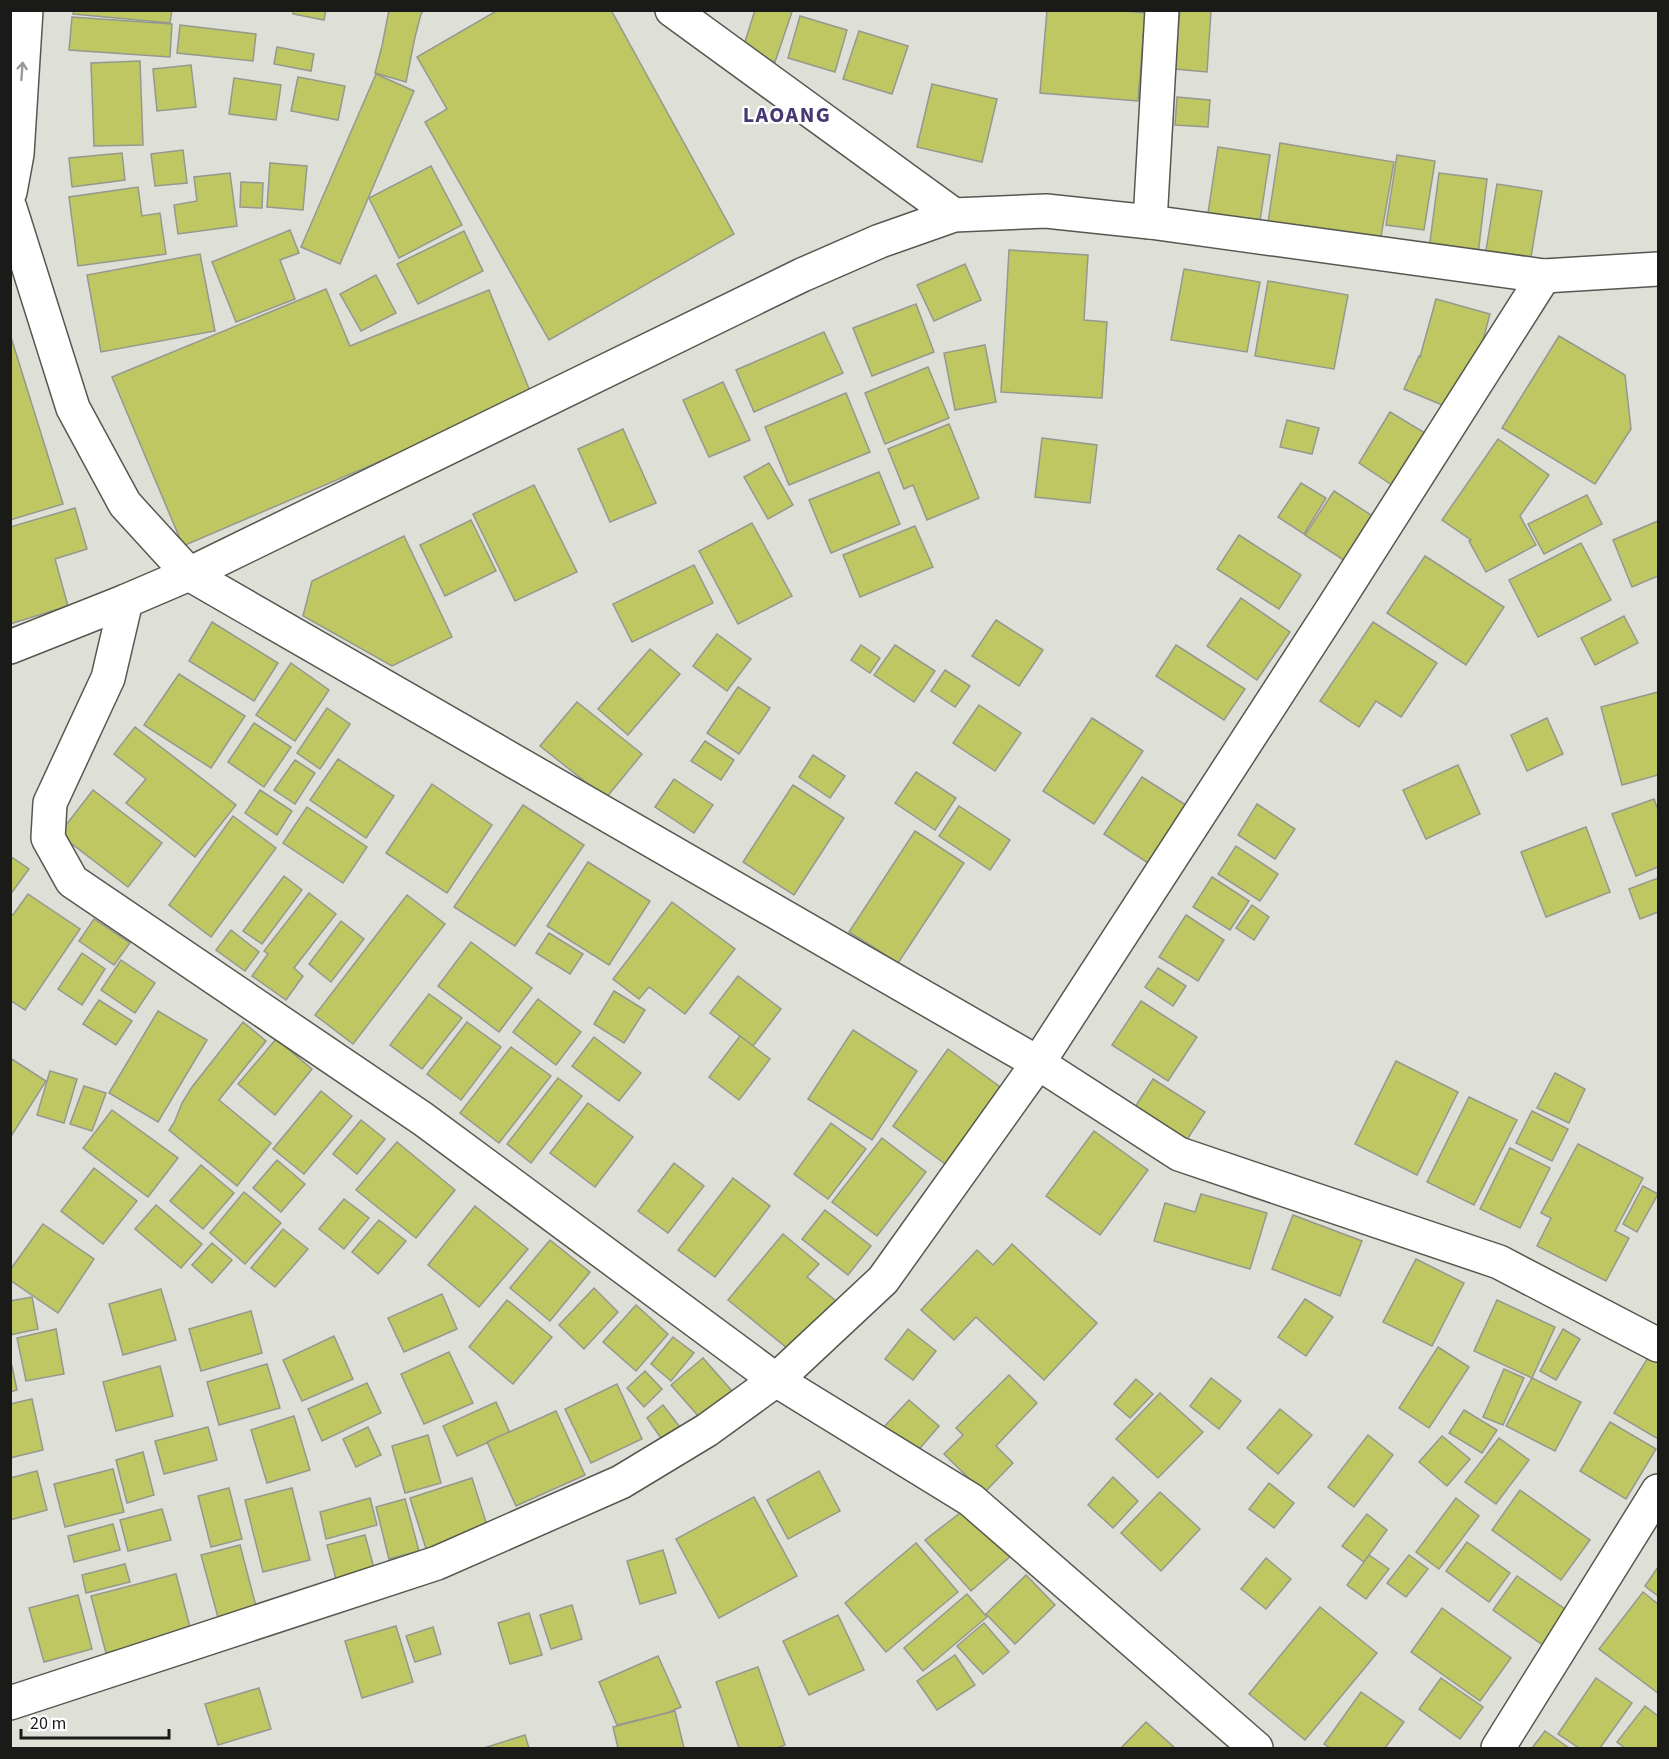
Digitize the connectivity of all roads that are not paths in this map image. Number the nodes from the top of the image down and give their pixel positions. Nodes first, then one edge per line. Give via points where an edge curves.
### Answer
1 (26, 10) edge
2 (672, 10) edge
3 (1162, 10) edge
4 (10, 192) edge
5 (10, 207) edge
6 (954, 215) junction
7 (1150, 222) junction
8 (1659, 269) edge
9 (1544, 276) junction
10 (189, 574) junction
11 (126, 601) junction
12 (10, 647) edge
13 (1038, 1063) junction
14 (1659, 1345) edge
15 (776, 1380) junction
16 (1659, 1491) edge
17 (10, 1703) edge
18 (1256, 1749) edge
19 (1498, 1749) edge

4 -> 1 street via 17,154
2 - 6 street
3 - 7 street
5 - 10 street via 73,408 125,504
6 - 7 street via 1046,211
6 - 10 street via 802,275
7 - 9 street
8 - 9 street
9 - 13 street
10 - 11 street
10 - 13 street
11 - 12 street
11 - 15 street via 108,678 50,803 48,838 72,881 423,1119
13 - 14 street via 1179,1154 1499,1263
13 - 15 street via 883,1280
15 - 17 street via 707,1430 621,1482 437,1563
15 - 18 street via 971,1500
16 - 19 street

